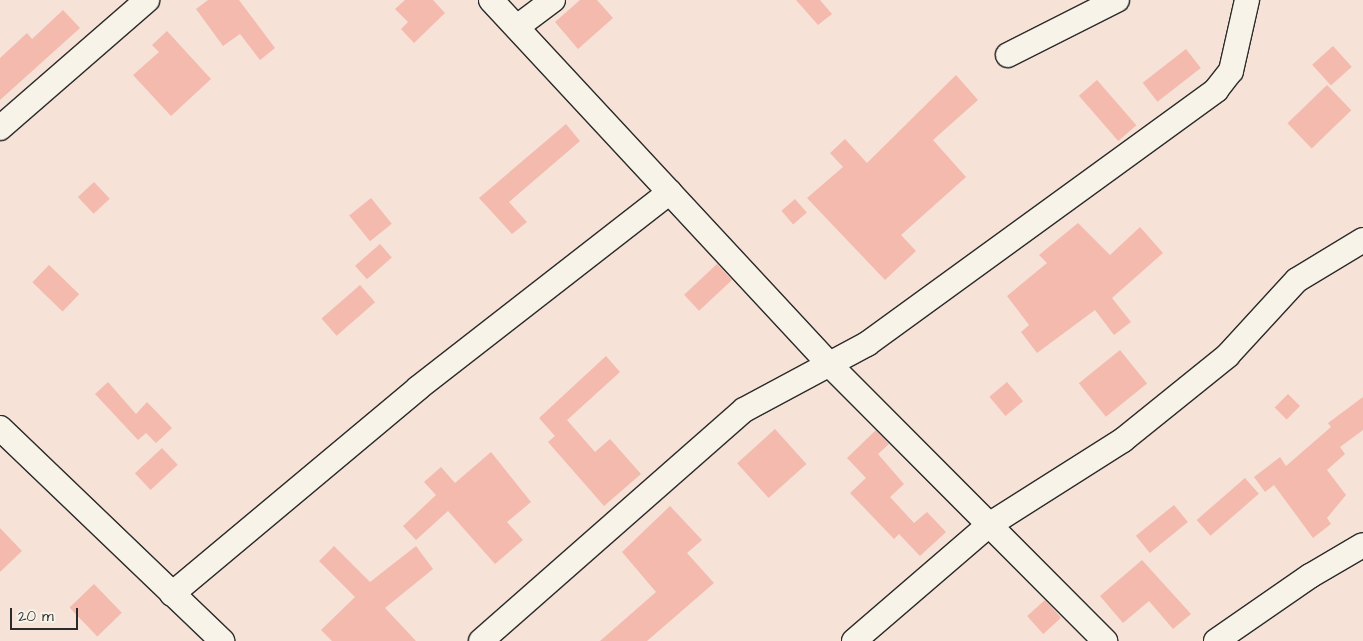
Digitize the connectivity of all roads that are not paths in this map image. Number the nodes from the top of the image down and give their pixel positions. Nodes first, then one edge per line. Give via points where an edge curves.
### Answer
1 (147, 0) edge
2 (491, 0) edge
3 (553, 0) edge
4 (1117, 0) edge
5 (1247, 0) edge
6 (517, 28) junction
7 (1008, 54) dead end
8 (0, 128) edge
9 (670, 192) junction
10 (1363, 240) edge
11 (830, 365) junction
12 (0, 428) edge
13 (989, 524) junction
14 (1363, 545) edge
15 (172, 594) junction
16 (222, 641) edge
17 (481, 641) edge
18 (854, 641) edge
19 (1105, 641) edge
20 (1216, 641) edge

1 - 8 street
2 - 6 street
3 - 6 street
4 - 7 street
5 - 11 street via 1231,71 1216,90 867,344
6 - 9 street
9 - 11 street
9 - 15 street via 418,388
10 - 13 street via 1297,280 1227,356 1122,440
11 - 13 street
11 - 17 street via 744,410
12 - 15 street
13 - 18 street
13 - 19 street
14 - 20 street via 1310,576
15 - 16 street

